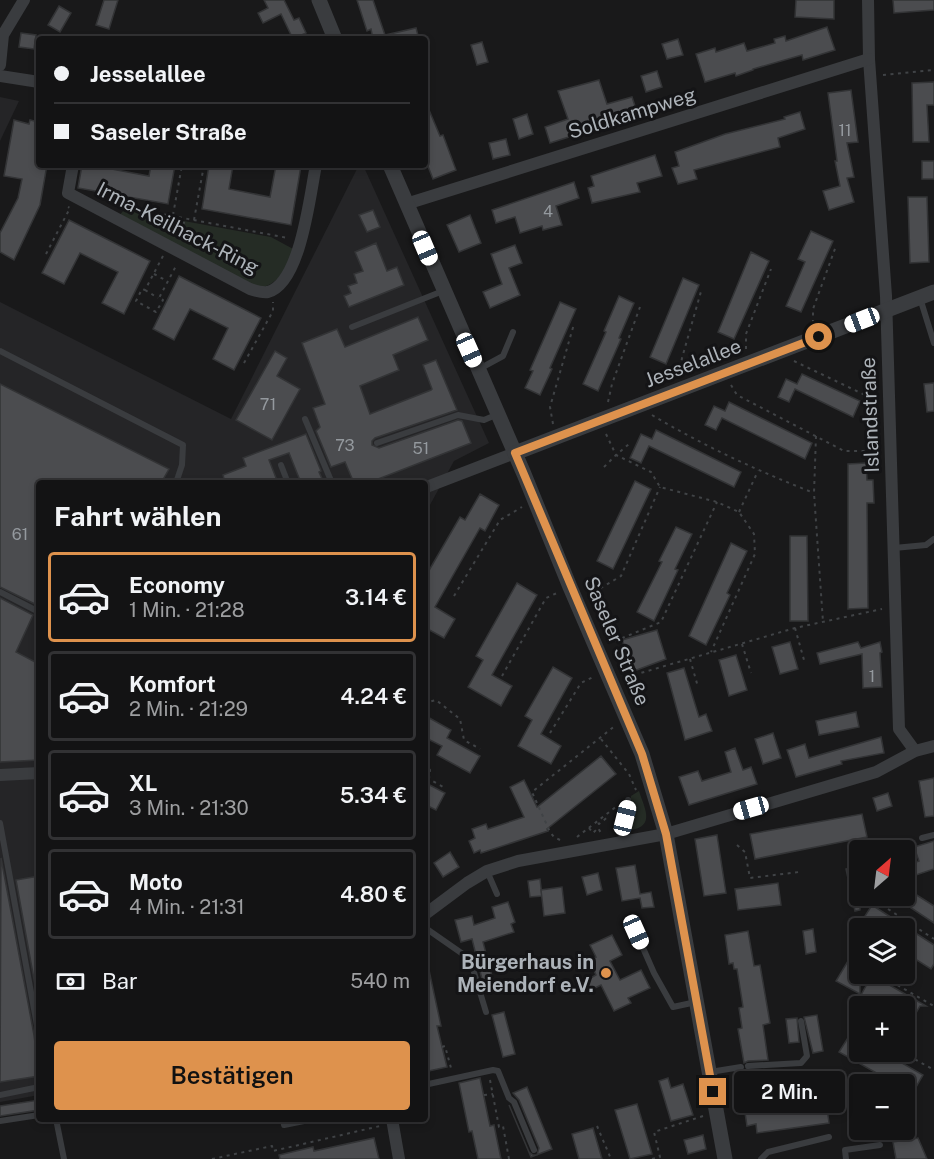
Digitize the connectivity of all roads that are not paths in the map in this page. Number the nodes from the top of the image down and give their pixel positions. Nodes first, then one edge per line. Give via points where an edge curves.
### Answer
1 (24, 0) edge
2 (319, 0) edge
3 (868, 0) edge
4 (334, 36) edge
5 (869, 59) junction
6 (0, 65) edge
7 (0, 76) edge
8 (36, 82) edge
9 (73, 168) edge
10 (315, 168) edge
11 (391, 168) edge
12 (406, 204) junction
13 (444, 291) junction
14 (927, 295) edge
15 (886, 310) junction
16 (352, 327) dead end
17 (513, 332) dead end
18 (934, 344) edge
19 (0, 351) edge
20 (478, 370) junction
21 (498, 414) junction
22 (305, 419) dead end
23 (377, 443) dead end
24 (515, 453) junction
25 (281, 465) dead end
26 (177, 480) edge
27 (287, 480) edge
28 (331, 480) edge
29 (428, 486) edge
30 (934, 539) edge
31 (893, 548) junction
32 (0, 592) edge
33 (36, 610) edge
34 (934, 746) edge
35 (915, 751) junction
36 (36, 773) edge
37 (0, 775) edge
38 (627, 799) road end
39 (0, 823) edge
40 (666, 834) junction
41 (934, 835) edge
42 (922, 838) dead end
43 (622, 842) junction
44 (487, 871) junction
45 (497, 894) dead end
46 (428, 912) edge
47 (428, 930) edge
48 (636, 932) dead end
49 (696, 1001) junction
50 (486, 1012) dead end
51 (36, 1020) edge
52 (801, 1021) dead end
53 (710, 1072) junction
54 (428, 1084) edge
55 (36, 1088) edge
56 (0, 1095) edge
57 (36, 1115) edge
58 (0, 1121) edge
59 (57, 1122) edge
60 (284, 1122) edge
61 (299, 1122) edge
62 (392, 1122) edge
63 (829, 1137) dead end
64 (880, 1145) dead end
65 (534, 1150) dead end
66 (64, 1159) edge
67 (399, 1159) edge
68 (725, 1159) edge
69 (761, 1159) edge
70 (846, 1159) edge

1 - 6 street via 3,35
2 - 4 street
3 - 5 street, Islandstraße
5 - 12 street, Soldkampweg
5 - 15 street, Islandstraße
7 - 8 street
9 - 10 street, Irma-Keilhack-Ring via 68,194 250,289 264,292 283,282 298,252
11 - 12 street, Saseler Straße
12 - 13 street, Saseler Straße
13 - 16 lane
13 - 20 street, Saseler Straße
14 - 15 street, Jesselallee
14 - 18 lane
15 - 24 street, Jesselallee
15 - 31 street, Islandstraße
17 - 20 lane via 503,356
19 - 26 lane via 183,445
20 - 21 street, Saseler Straße
21 - 23 lane via 484,420 458,415
21 - 24 street, Saseler Straße
22 - 28 lane
24 - 29 street
24 - 40 street, Saseler Straße via 642,754
25 - 27 lane
30 - 31 lane via 926,545
31 - 35 street, Islandstraße via 899,729
32 - 33 lane
34 - 35 street
35 - 40 street via 876,772
36 - 37 street
38 - 43 lane
39 - 51 lane
40 - 43 street
40 - 49 street, Saseler Straße
41 - 42 lane
43 - 44 street via 518,861
44 - 45 lane
44 - 46 street
47 - 50 lane via 470,958
48 - 49 lane via 673,1007
49 - 53 street, Saseler Straße
52 - 53 lane via 807,1056 801,1063
53 - 68 street, Saseler Straße
54 - 65 lane via 498,1071
55 - 56 lane
57 - 58 lane
59 - 66 lane
60 - 61 lane
62 - 67 street
63 - 69 lane via 768,1152
64 - 70 lane via 845,1150

